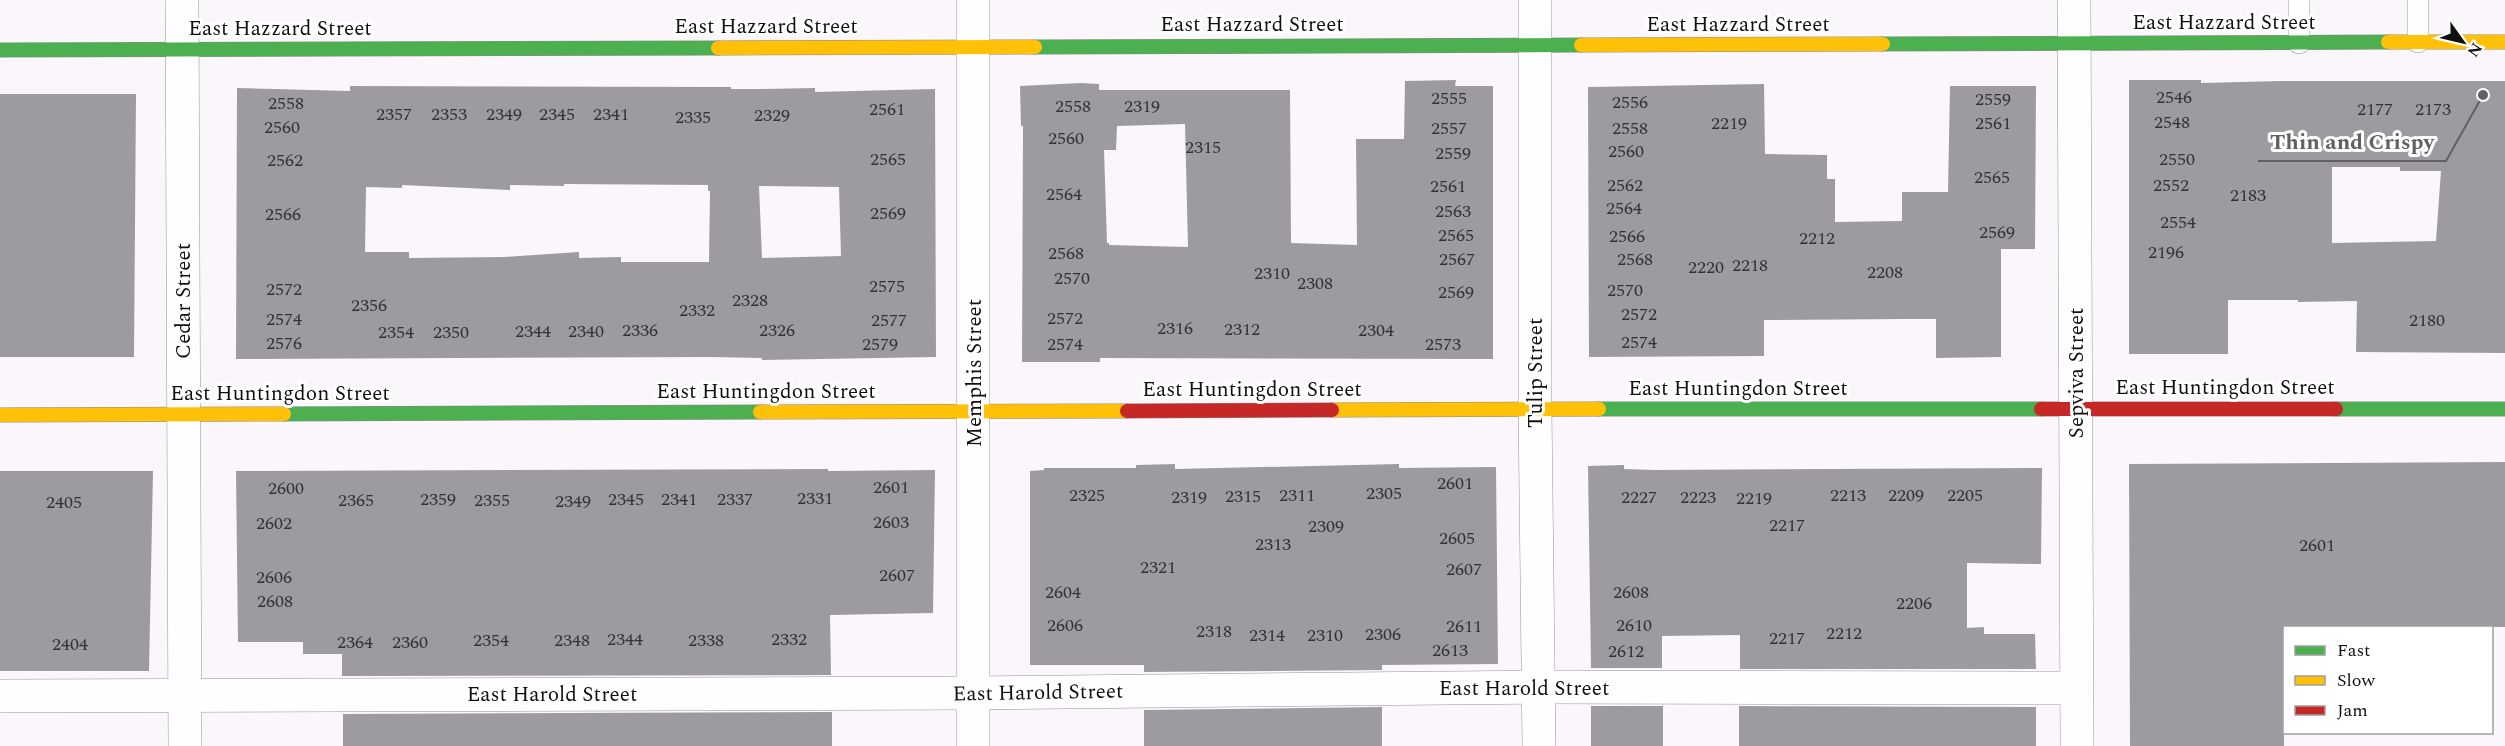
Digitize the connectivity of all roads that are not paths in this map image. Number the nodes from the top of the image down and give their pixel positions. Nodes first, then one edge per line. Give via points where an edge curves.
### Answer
1 (182, 0) edge
2 (973, 0) edge
3 (1535, 0) edge
4 (2074, 0) edge
5 (2300, 0) edge
6 (2418, 0) edge
7 (2418, 42) junction
8 (2505, 42) edge
9 (2299, 43) junction
10 (2074, 44) junction
11 (1536, 45) junction
12 (974, 46) junction
13 (182, 49) junction
14 (0, 50) edge
15 (2076, 408) junction
16 (1535, 409) junction
17 (2505, 409) edge
18 (974, 411) junction
19 (0, 415) edge
20 (184, 415) junction
21 (1539, 687) junction
22 (2077, 688) junction
23 (972, 693) junction
24 (185, 695) junction
25 (0, 696) edge
26 (184, 746) edge
27 (973, 746) edge
28 (1539, 746) edge
29 (2077, 746) edge

1 - 13 street, Cedar Street
2 - 12 street, Memphis Street
3 - 11 street, Tulip Street
4 - 10 street, Sepviva Street
5 - 9 lane
6 - 7 lane
7 - 8 street, East Hazzard Street
7 - 9 street, East Hazzard Street
9 - 10 street, East Hazzard Street
10 - 11 street, East Hazzard Street
10 - 15 street, Sepviva Street
11 - 12 street, East Hazzard Street
11 - 16 street, Tulip Street
12 - 13 street, East Hazzard Street
12 - 18 street, Memphis Street
13 - 14 street, East Hazzard Street
13 - 20 street, Cedar Street
15 - 16 street, East Huntingdon Street
15 - 17 street, East Huntingdon Street
15 - 22 street, Sepviva Street
16 - 18 street, East Huntingdon Street
16 - 21 street, Tulip Street
18 - 20 street, East Huntingdon Street
18 - 23 street, Memphis Street
19 - 20 street, East Huntingdon Street
20 - 24 street, Cedar Street
21 - 22 street, East Harold Street
21 - 23 street, East Harold Street
21 - 28 street, Tulip Street
22 - 29 street, Sepviva Street
23 - 24 street, East Harold Street
23 - 27 street, Memphis Street
24 - 25 street, East Harold Street
24 - 26 street, Cedar Street

